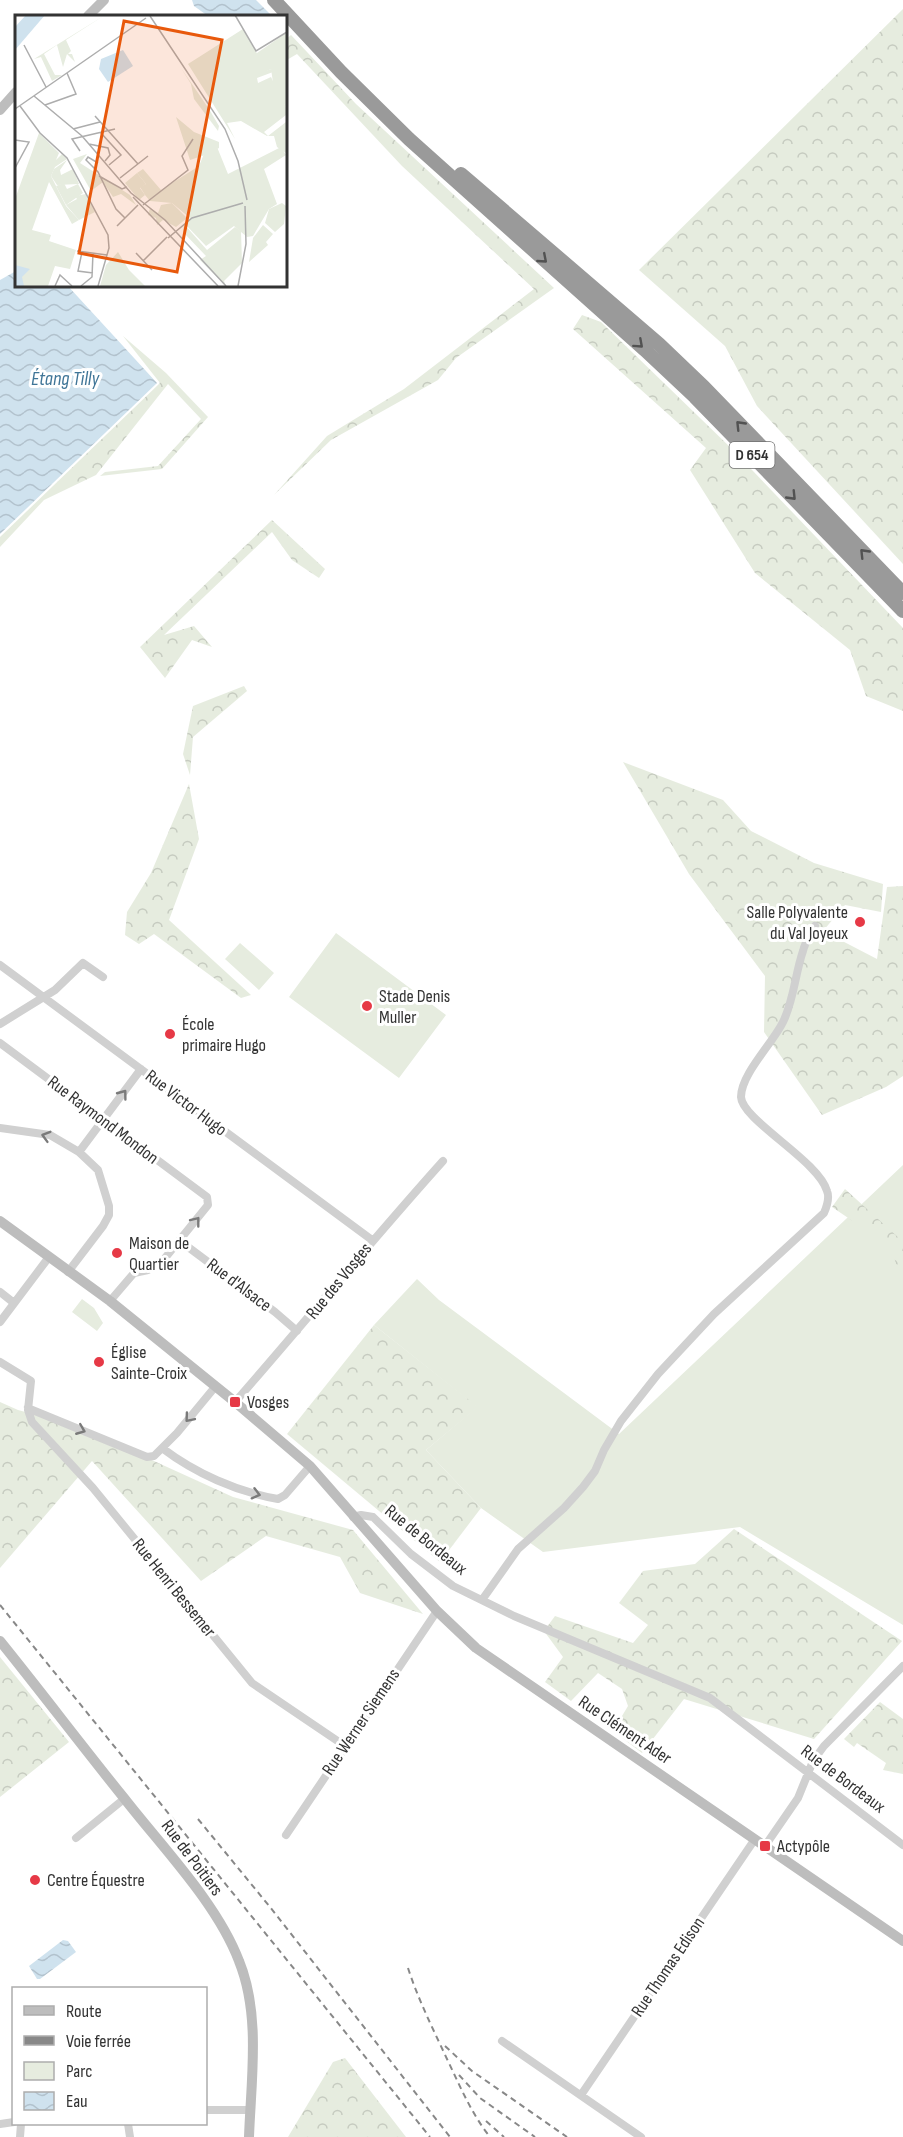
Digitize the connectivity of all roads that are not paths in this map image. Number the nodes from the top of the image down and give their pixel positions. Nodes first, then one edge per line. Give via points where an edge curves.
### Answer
1 (104, 0) edge
2 (274, 0) edge
3 (285, 0) edge
4 (89, 15) edge
5 (15, 93) edge
6 (0, 110) edge
7 (599, 300) junction
8 (903, 593) edge
9 (903, 611) edge
10 (815, 926) dead end
11 (0, 965) edge
12 (103, 977) dead end
13 (43, 997) junction
14 (0, 1024) edge
15 (0, 1043) edge
16 (141, 1069) junction
17 (103, 1120) junction
18 (0, 1128) edge
19 (79, 1152) junction
20 (443, 1161) dead end
21 (0, 1221) edge
22 (372, 1240) junction
23 (180, 1241) junction
24 (48, 1257) junction
25 (68, 1272) junction
26 (0, 1292) edge
27 (110, 1301) junction
28 (14, 1303) junction
29 (0, 1322) edge
30 (297, 1331) junction
31 (0, 1362) edge
32 (216, 1387) junction
33 (235, 1402) junction
34 (28, 1407) junction
35 (162, 1448) junction
36 (310, 1466) junction
37 (353, 1517) junction
38 (482, 1600) junction
39 (437, 1611) junction
40 (0, 1641) edge
41 (903, 1666) edge
42 (345, 1746) junction
43 (808, 1773) junction
44 (124, 1799) junction
45 (286, 1835) dead end
46 (76, 1838) dead end
47 (755, 1839) junction
48 (903, 1845) edge
49 (765, 1846) junction
50 (903, 1941) edge
51 (502, 2041) dead end
52 (581, 2095) junction
53 (207, 2110) edge
54 (250, 2110) junction
55 (249, 2137) edge
56 (641, 2137) edge

1 - 4 street
2 -> 7 highway, D 654 via 409,139 571,283
3 - 7 highway, D 654 via 353,73 442,158 586,280
5 - 6 street
8 -> 7 highway, D 654 via 704,387
7 -> 9 highway, D 654
10 - 38 street via 803,949 784,1020 748,1076 741,1097 746,1109 822,1182 828,1199 824,1213 714,1314 658,1374 621,1421 584,1486 518,1549
11 - 13 street, Rue Victor Hugo
12 - 13 street via 83,963
13 - 14 street
13 - 16 street, Rue Victor Hugo
15 - 17 street, Rue Raymond Mondon
17 -> 16 street
16 - 22 street, Rue Victor Hugo
17 - 19 street
23 -> 17 street, Rue Raymond Mondon via 208,1205 207,1197
19 -> 18 street via 50,1135
19 - 25 street via 98,1170 109,1215
20 - 22 street, Rue des Vosges
21 - 24 street
22 - 30 street, Rue des Vosges
23 - 27 street via 161,1263 134,1273
23 - 30 street, Rue d'Alsace
24 - 25 street
24 - 28 street
25 - 27 street
26 - 28 street
27 - 32 street
28 - 29 street
30 - 33 street, Rue des Vosges
31 - 34 street via 31,1380
32 - 33 street
32 -> 35 street
33 - 36 street
34 -> 35 street via 147,1457
34 - 42 street, Rue Henri Bessemer via 32,1422 93,1488 252,1683
35 -> 36 street via 238,1489 278,1499
36 - 37 street
37 - 38 street, Rue de Bordeaux via 373,1517 432,1572
37 - 39 street, Rue Clément Ader
38 - 43 street, Rue de Bordeaux via 710,1698
39 - 42 street, Rue Werner Siemens
39 - 47 street, Rue Clément Ader via 476,1648
40 - 44 street, Rue de Poitiers
41 - 43 street via 824,1746
42 - 45 street, Rue Werner Siemens
43 - 48 street, Rue de Bordeaux
43 - 49 street via 798,1798
44 - 46 street
44 - 54 street, Rue de Poitiers via 223,1927 240,1962 250,2003 253,2042
47 - 49 street, Rue Clément Ader
47 - 52 street, Rue Thomas Edison
49 - 50 street, Rue Clément Ader
51 - 52 street
52 - 56 street
53 - 54 street
54 - 55 street, Rue de Poitiers

